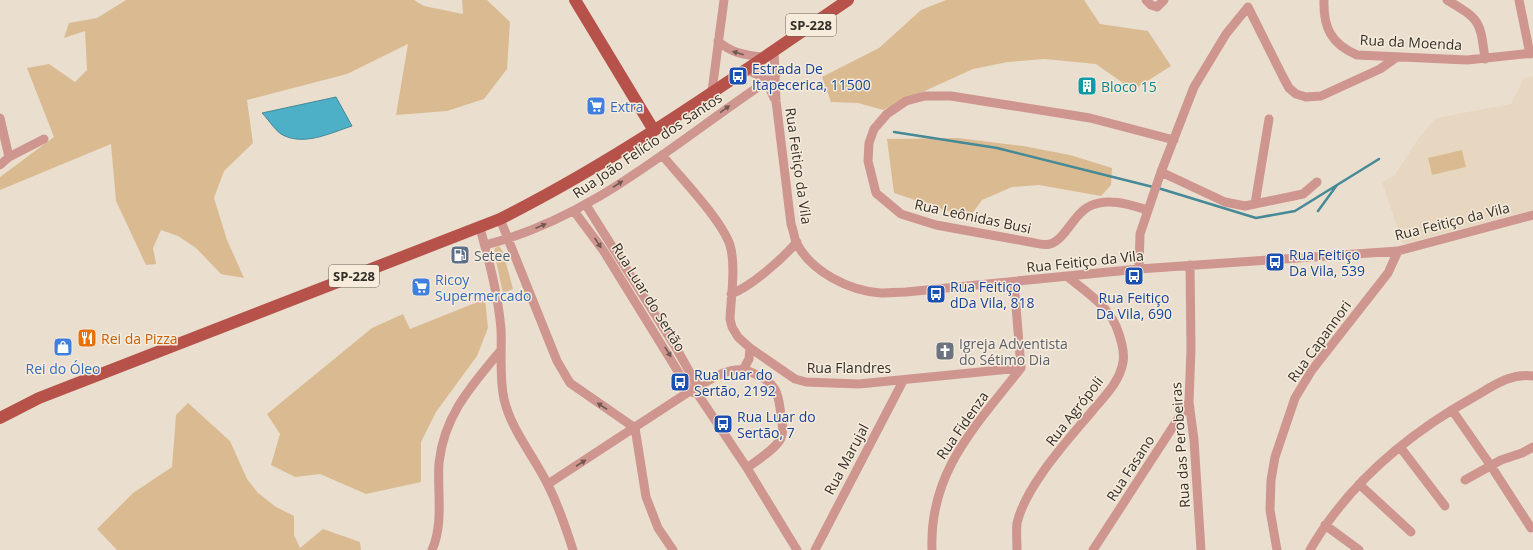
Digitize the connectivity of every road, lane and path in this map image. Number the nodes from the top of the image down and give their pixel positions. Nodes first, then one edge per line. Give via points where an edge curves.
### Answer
1 (575, 0) edge
2 (724, 0) edge
3 (848, 0) edge
4 (1146, 0) edge
5 (1164, 0) edge
6 (1324, 0) edge
7 (1447, 0) edge
8 (1519, 0) edge
9 (1249, 4) edge
10 (718, 41) junction
11 (774, 50) junction
12 (1532, 54) edge
13 (1397, 57) junction
14 (762, 58) junction
15 (1485, 59) junction
16 (744, 69) junction
17 (776, 75) junction
18 (766, 80) junction
19 (712, 91) junction
20 (776, 101) junction
21 (0, 118) edge
22 (1269, 119) dead end
23 (653, 129) junction
24 (44, 140) dead end
25 (1174, 140) junction
26 (662, 155) junction
27 (9, 157) junction
28 (0, 165) edge
29 (1161, 172) junction
30 (1316, 182) dead end
31 (1255, 204) junction
32 (586, 205) junction
33 (1148, 210) junction
34 (574, 211) junction
35 (1533, 218) edge
36 (500, 219) junction
37 (480, 228) junction
38 (508, 239) junction
39 (796, 242) junction
40 (485, 245) junction
41 (1398, 251) junction
42 (1190, 265) junction
43 (619, 267) junction
44 (1139, 269) junction
45 (1068, 277) junction
46 (1014, 282) junction
47 (731, 294) junction
48 (750, 348) junction
49 (501, 350) junction
50 (1021, 368) junction
51 (778, 369) junction
52 (743, 370) junction
53 (1533, 376) edge
54 (903, 381) junction
55 (772, 383) junction
56 (696, 391) junction
57 (40, 398) junction
58 (1189, 402) junction
59 (0, 409) edge
60 (1452, 410) junction
61 (0, 418) edge
62 (635, 428) junction
63 (1400, 447) junction
64 (1533, 447) edge
65 (1491, 466) junction
66 (747, 468) junction
67 (1465, 480) dead end
68 (548, 484) junction
69 (1359, 484) junction
70 (1445, 506) dead end
71 (1325, 525) junction
72 (1531, 528) dead end
73 (1411, 532) dead end
74 (432, 550) edge
75 (573, 550) edge
76 (673, 550) edge
77 (796, 550) edge
78 (815, 550) edge
79 (932, 550) edge
80 (1017, 550) edge
81 (1093, 550) edge
82 (1201, 550) edge
83 (1277, 550) edge
84 (1310, 550) edge
85 (1359, 550) edge

1 - 23 main road
2 - 10 street
3 - 11 main road, SP-228
4 - 5 street via 1151,6 1157,7
6 - 13 street, Rua da Moenda via 1326,26 1335,41 1345,50 1358,55
7 - 15 street via 1476,19 1482,34
8 - 12 street
9 - 13 street via 1289,88 1301,96 1321,96 1380,69
9 - 25 street via 1226,34 1194,88
14 -> 10 street via 733,52
10 - 19 street
11 - 14 main road, SP-228
11 - 17 street, Rua Feitiço da Vila
12 - 15 street, Rua da Moenda
13 - 15 street, Rua da Moenda
14 - 16 main road, SP-228
16 - 18 street
16 - 19 main road, SP-228
17 - 18 street, Rua João Felício dos Santos
17 - 20 street, Rua Feitiço da Vila
18 - 20 street, Rua Feitiço da Vila
26 -> 18 street, Rua João Felício dos Santos
19 - 23 main road, SP-228
20 - 39 street, Rua Feitiço da Vila via 791,224
21 - 27 street
22 - 31 street
23 - 36 main road, SP-228 via 548,195
24 - 27 street
25 - 29 street
25 - 33 street, Rua Leônidas Busi via 1090,118 951,96 925,96 906,101 888,114 874,129 868,144 868,161 876,193 901,214 936,225 1050,244 1057,240 1090,205 1111,202 1130,204
32 -> 26 street, Rua João Felício dos Santos
26 - 47 street, Rua Flandres via 726,236 732,257
27 - 28 street
29 - 31 street via 1225,202 1245,206
29 - 33 street
30 - 31 street via 1303,194
32 - 34 street, Rua João Felício dos Santos
32 - 43 street, Rua Luar do Sertão
33 - 44 street via 1140,234
38 -> 34 street, Rua João Felício dos Santos
34 -> 43 street, Rua Luar do Sertão
35 - 41 street, Rua Feitiço da Vila
36 - 37 main road, SP-228
36 - 38 street
37 - 40 street
37 - 57 main road, SP-228
38 - 40 street, Rua João Felício dos Santos
62 -> 38 street via 570,383 554,354
39 - 46 street, Rua Feitiço da Vila via 810,261 822,271 849,286 874,292 906,292
39 - 47 street via 753,280
40 - 49 street via 497,301
41 - 42 street, Rua Feitiço da Vila
41 - 83 street, Rua Capannori via 1388,273 1312,370 1295,398 1275,457 1271,480 1270,510
42 - 44 street, Rua Feitiço da Vila
42 - 58 street, Rua das Perobeiras
43 - 56 street, Rua Luar do Sertão via 675,346
44 - 45 street, Rua Feitiço da Vila
45 - 46 street, Rua Feitiço da Vila
45 - 80 street, Rua Agrópoli via 1100,304 1116,325 1124,361 1111,390 1040,476 1017,524
46 - 50 street
47 - 48 street, Rua Flandres via 732,327
48 - 51 street, Rua Flandres
48 - 52 street via 749,359
49 - 68 street via 501,380 510,419
49 - 74 street via 464,393 450,419 439,462 438,526
50 - 54 street, Rua Flandres
50 - 79 street, Rua Fidenza via 966,438 947,470 938,498
51 - 54 street, Rua Flandres via 806,382 859,384
51 - 55 street
52 - 55 street
52 - 56 street via 726,373
53 - 60 street via 1507,379
54 - 78 street, Rua Marujal
55 - 66 street via 778,396 782,434 778,443
56 - 62 street
56 - 66 street, Rua Luar do Sertão
57 - 59 main road, SP-228
57 - 61 main road, SP-228
58 - 81 street, Rua Fasano
58 - 82 street, Rua das Perobeiras
60 - 63 street
60 - 65 street
68 -> 62 street
62 - 76 street via 646,497 658,528
63 - 69 street
63 - 70 street
64 - 65 street via 1508,456
65 - 67 street
65 - 72 street
66 - 77 street, Rua Luar do Sertão
68 - 75 street
69 - 71 street
69 - 73 street
71 - 84 street
71 - 85 street

